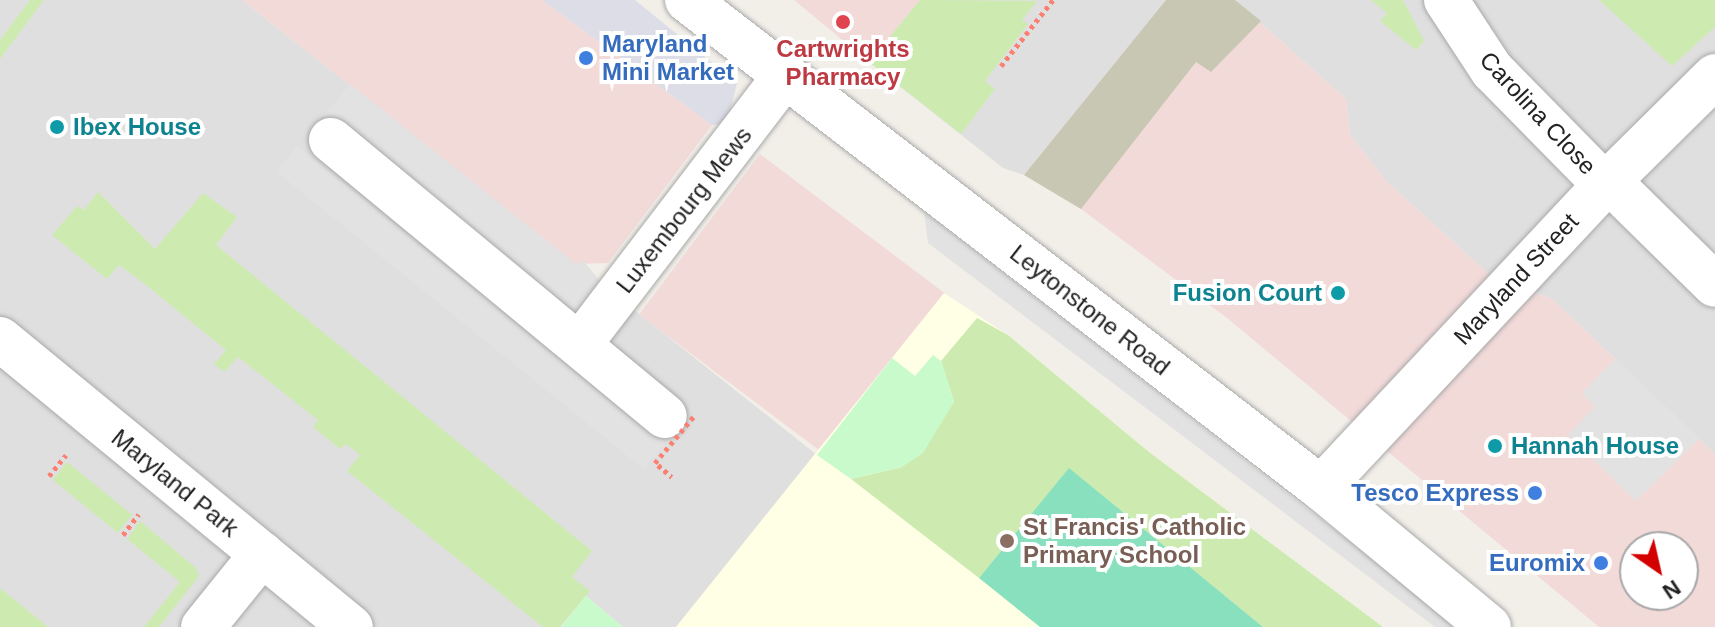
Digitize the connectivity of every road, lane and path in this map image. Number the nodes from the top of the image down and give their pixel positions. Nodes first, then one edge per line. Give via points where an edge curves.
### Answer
1 (687, 0) edge
2 (1053, 0) edge
3 (1446, 0) edge
4 (1001, 66) dead end
5 (786, 75) junction
6 (1715, 76) edge
7 (331, 140) dead end
8 (1607, 183) junction
9 (1715, 285) edge
10 (1, 343) edge
11 (580, 344) junction
12 (680, 416) joint
13 (63, 458) dead end
14 (49, 476) dead end
15 (672, 477) dead end
16 (1321, 488) junction
17 (137, 517) dead end
18 (123, 535) dead end
19 (262, 554) junction
20 (203, 627) edge
21 (351, 627) edge
22 (1489, 627) edge

1 - 5 street, Leytonstone Road
2 - 4 path
3 - 8 street, Carolina Close via 1492,70
5 - 11 street, Luxembourg Mews
5 - 16 street, Leytonstone Road
6 - 8 street, Maryland Street
7 - 11 street
8 - 9 street, Carolina Close
8 - 16 street, Maryland Street
10 - 19 street, Maryland Park
11 - 12 street
12 - 15 path, bridge via 657,465
13 - 14 path
16 - 22 street, Leytonstone Road
17 - 18 path
19 - 20 street
19 - 21 street, Maryland Park

